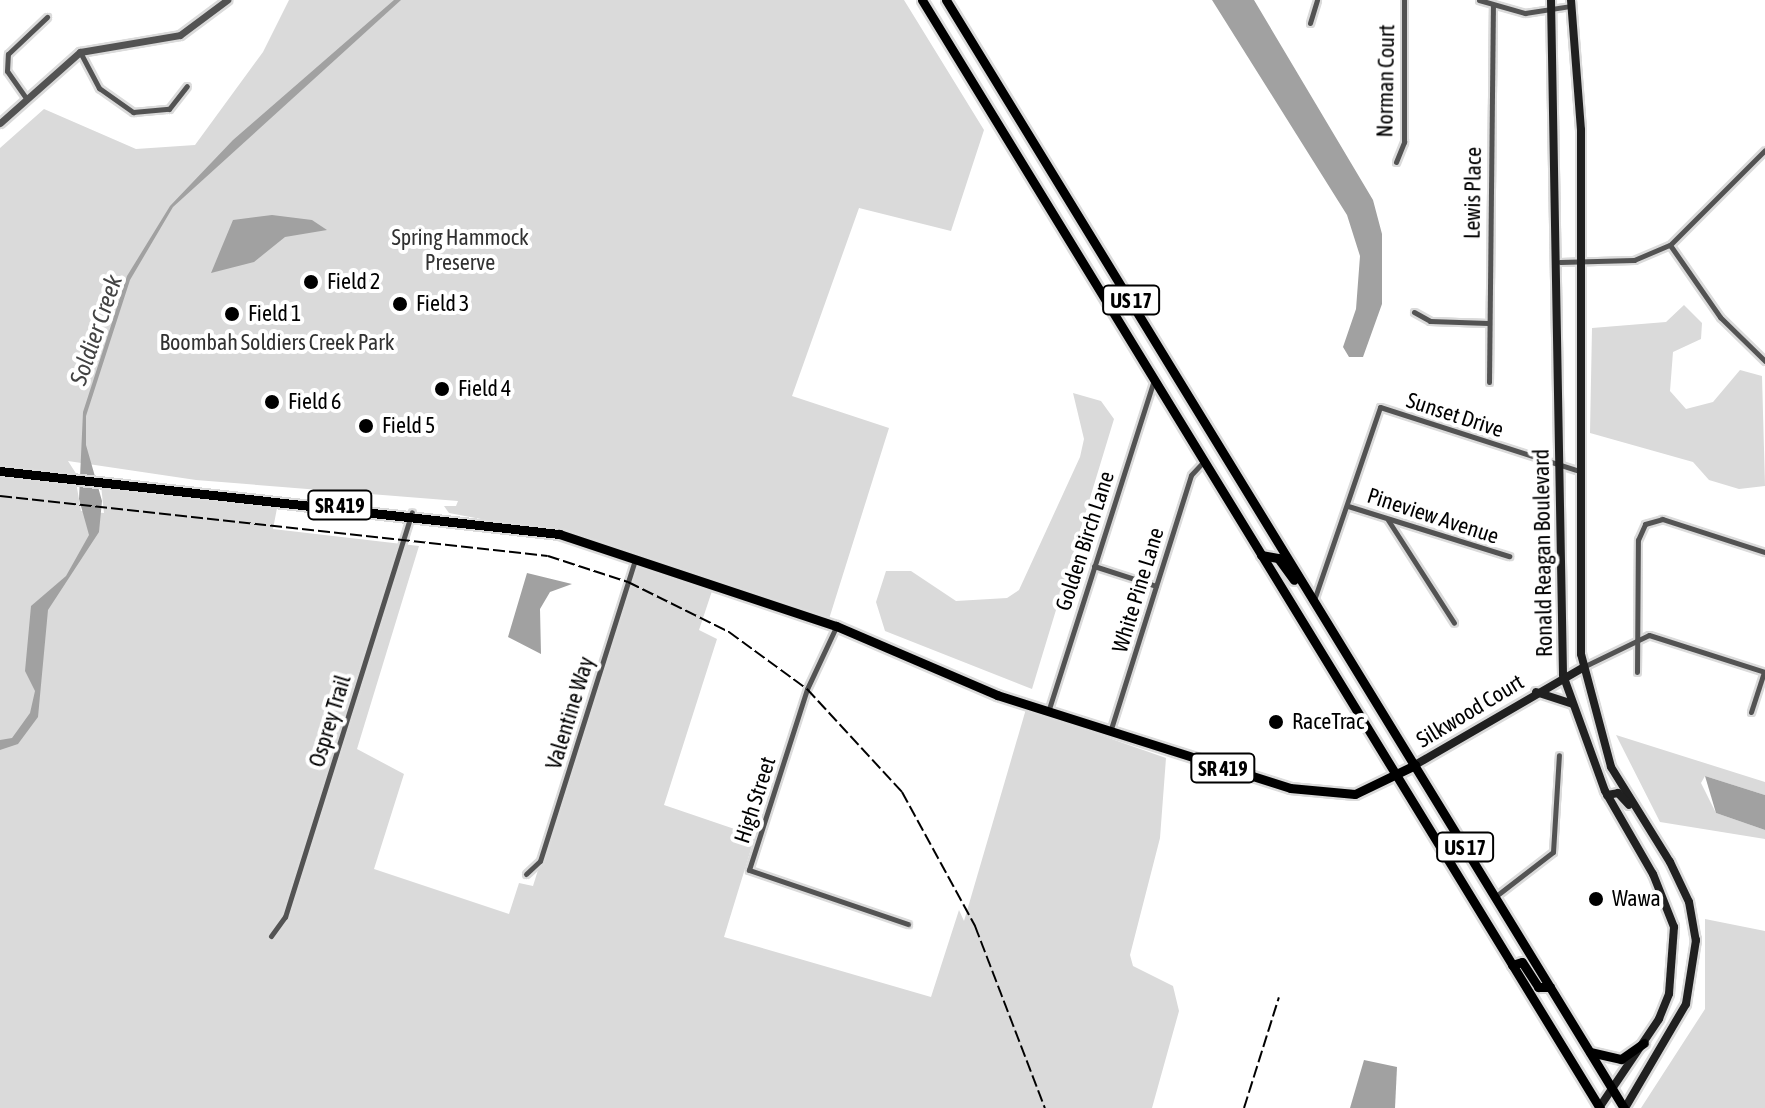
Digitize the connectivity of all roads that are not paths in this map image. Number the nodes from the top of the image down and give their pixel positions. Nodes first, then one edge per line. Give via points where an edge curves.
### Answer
1 (227, 0) edge
2 (922, 0) edge
3 (946, 0) edge
4 (1317, 0) edge
5 (1404, 0) edge
6 (1479, 0) edge
7 (1551, 0) edge
8 (1572, 3) edge
9 (1493, 5) junction
10 (1553, 13) junction
11 (47, 17) dead end
12 (1310, 23) dead end
13 (80, 52) junction
14 (187, 86) dead end
15 (26, 98) junction
16 (0, 123) edge
17 (1765, 150) edge
18 (1396, 162) dead end
19 (1670, 245) junction
20 (1581, 261) junction
21 (1560, 262) junction
22 (1133, 304) junction
23 (1414, 312) dead end
24 (1115, 316) junction
25 (1488, 323) junction
26 (1765, 361) edge
27 (1154, 379) junction
28 (1489, 382) dead end
29 (1204, 461) junction
30 (1559, 466) junction
31 (0, 471) edge
32 (1579, 471) junction
33 (1348, 506) junction
34 (412, 512) junction
35 (1384, 517) junction
36 (1765, 552) edge
37 (1261, 555) junction
38 (1509, 556) dead end
39 (636, 557) junction
40 (1094, 566) junction
41 (1156, 586) junction
42 (1313, 601) junction
43 (1454, 623) dead end
44 (836, 626) junction
45 (1638, 635) junction
46 (1584, 667) junction
47 (1637, 672) dead end
48 (1764, 672) edge
49 (1563, 675) junction
50 (1536, 692) junction
51 (1572, 704) junction
52 (1751, 712) dead end
53 (1048, 713) junction
54 (1110, 733) junction
55 (1559, 755) dead end
56 (1415, 765) junction
57 (1399, 776) junction
58 (1607, 795) junction
59 (1654, 837) junction
60 (526, 874) dead end
61 (1495, 897) junction
62 (908, 924) dead end
63 (271, 936) dead end
64 (1512, 965) junction
65 (1550, 987) junction
66 (1644, 1043) junction
67 (1589, 1051) junction
68 (1614, 1091) junction
69 (1600, 1108) edge
70 (1624, 1108) edge

1 - 13 street via 180,35
2 - 24 main road, US 17
3 - 22 main road, US 17
4 - 12 street
5 - 18 street, Norman Court via 1404,142
6 - 9 street
7 - 10 main road, Ronald Reagan Boulevard
8 - 10 street
8 - 20 main road, Ronald Reagan Boulevard
9 - 10 street
9 - 25 street, Lewis Place
10 - 21 main road, Ronald Reagan Boulevard
11 - 15 street via 8,54 7,71
13 - 14 street via 99,88 133,112 169,109
13 - 15 street
15 - 16 street
17 - 19 street
19 - 20 street via 1634,260
19 - 26 street via 1720,317
20 - 21 street
20 - 32 main road, Ronald Reagan Boulevard
21 - 30 main road, Ronald Reagan Boulevard
22 - 24 main road
22 - 42 main road, US 17
23 - 25 street via 1430,321
24 - 27 main road, US 17
25 - 28 street, Lewis Place
27 - 29 main road, US 17
27 - 40 street, Golden Birch Lane
29 - 37 main road, US 17
29 - 41 street, White Pine Lane via 1191,475
30 - 32 street, Sunset Drive
30 - 33 street, Sunset Drive via 1380,407
30 - 49 main road, Ronald Reagan Boulevard
31 - 34 main road, SR 419
32 - 46 main road, Ronald Reagan Boulevard
33 - 35 street, Pineview Avenue
33 - 42 street, Sunset Drive
34 - 39 main road, SR 419 via 533,529
34 - 63 street, Osprey Trail via 285,917
35 - 38 street, Pineview Avenue
35 - 43 street
36 - 45 street via 1662,519 1645,524 1638,540
37 - 42 main road via 1278,558
37 - 57 main road, US 17
39 - 44 main road, SR 419
39 - 60 street, Valentine Way via 540,861
40 - 41 street
40 - 53 street, Golden Birch Lane
41 - 54 street, White Pine Lane
42 - 56 main road, US 17
44 - 53 main road, SR 419
44 - 62 street, High Street via 807,689 749,870
45 - 46 street, Silkwood Court
45 - 47 street
45 - 48 street
46 - 49 main road, Silkwood Court
46 - 59 main road, Ronald Reagan Boulevard via 1611,767
48 - 52 street
49 - 50 main road, Silkwood Court
49 - 51 main road, Ronald Reagan Boulevard
50 - 51 main road
50 - 56 main road, Silkwood Court
51 - 58 main road, Ronald Reagan Boulevard
53 - 54 main road, SR 419
54 - 57 main road, SR 419 via 1312,793 1355,794
55 - 61 street via 1553,852
56 - 57 main road, SR 419
56 - 61 main road, US 17
57 - 64 main road, US 17
58 - 59 main road via 1623,797
58 - 66 main road, Ronald Reagan Boulevard via 1653,874 1674,927 1669,994
59 - 70 main road, Ronald Reagan Boulevard via 1689,902 1693,977 1674,1030
61 - 65 main road, US 17
64 - 65 main road via 1522,962 1538,987
64 - 69 main road, US 17
65 - 67 main road, US 17
66 - 67 main road via 1621,1059
66 - 68 main road, Ronald Reagan Boulevard
67 - 68 main road, US 17
68 - 69 main road, Ronald Reagan Boulevard
68 - 70 main road, US 17

